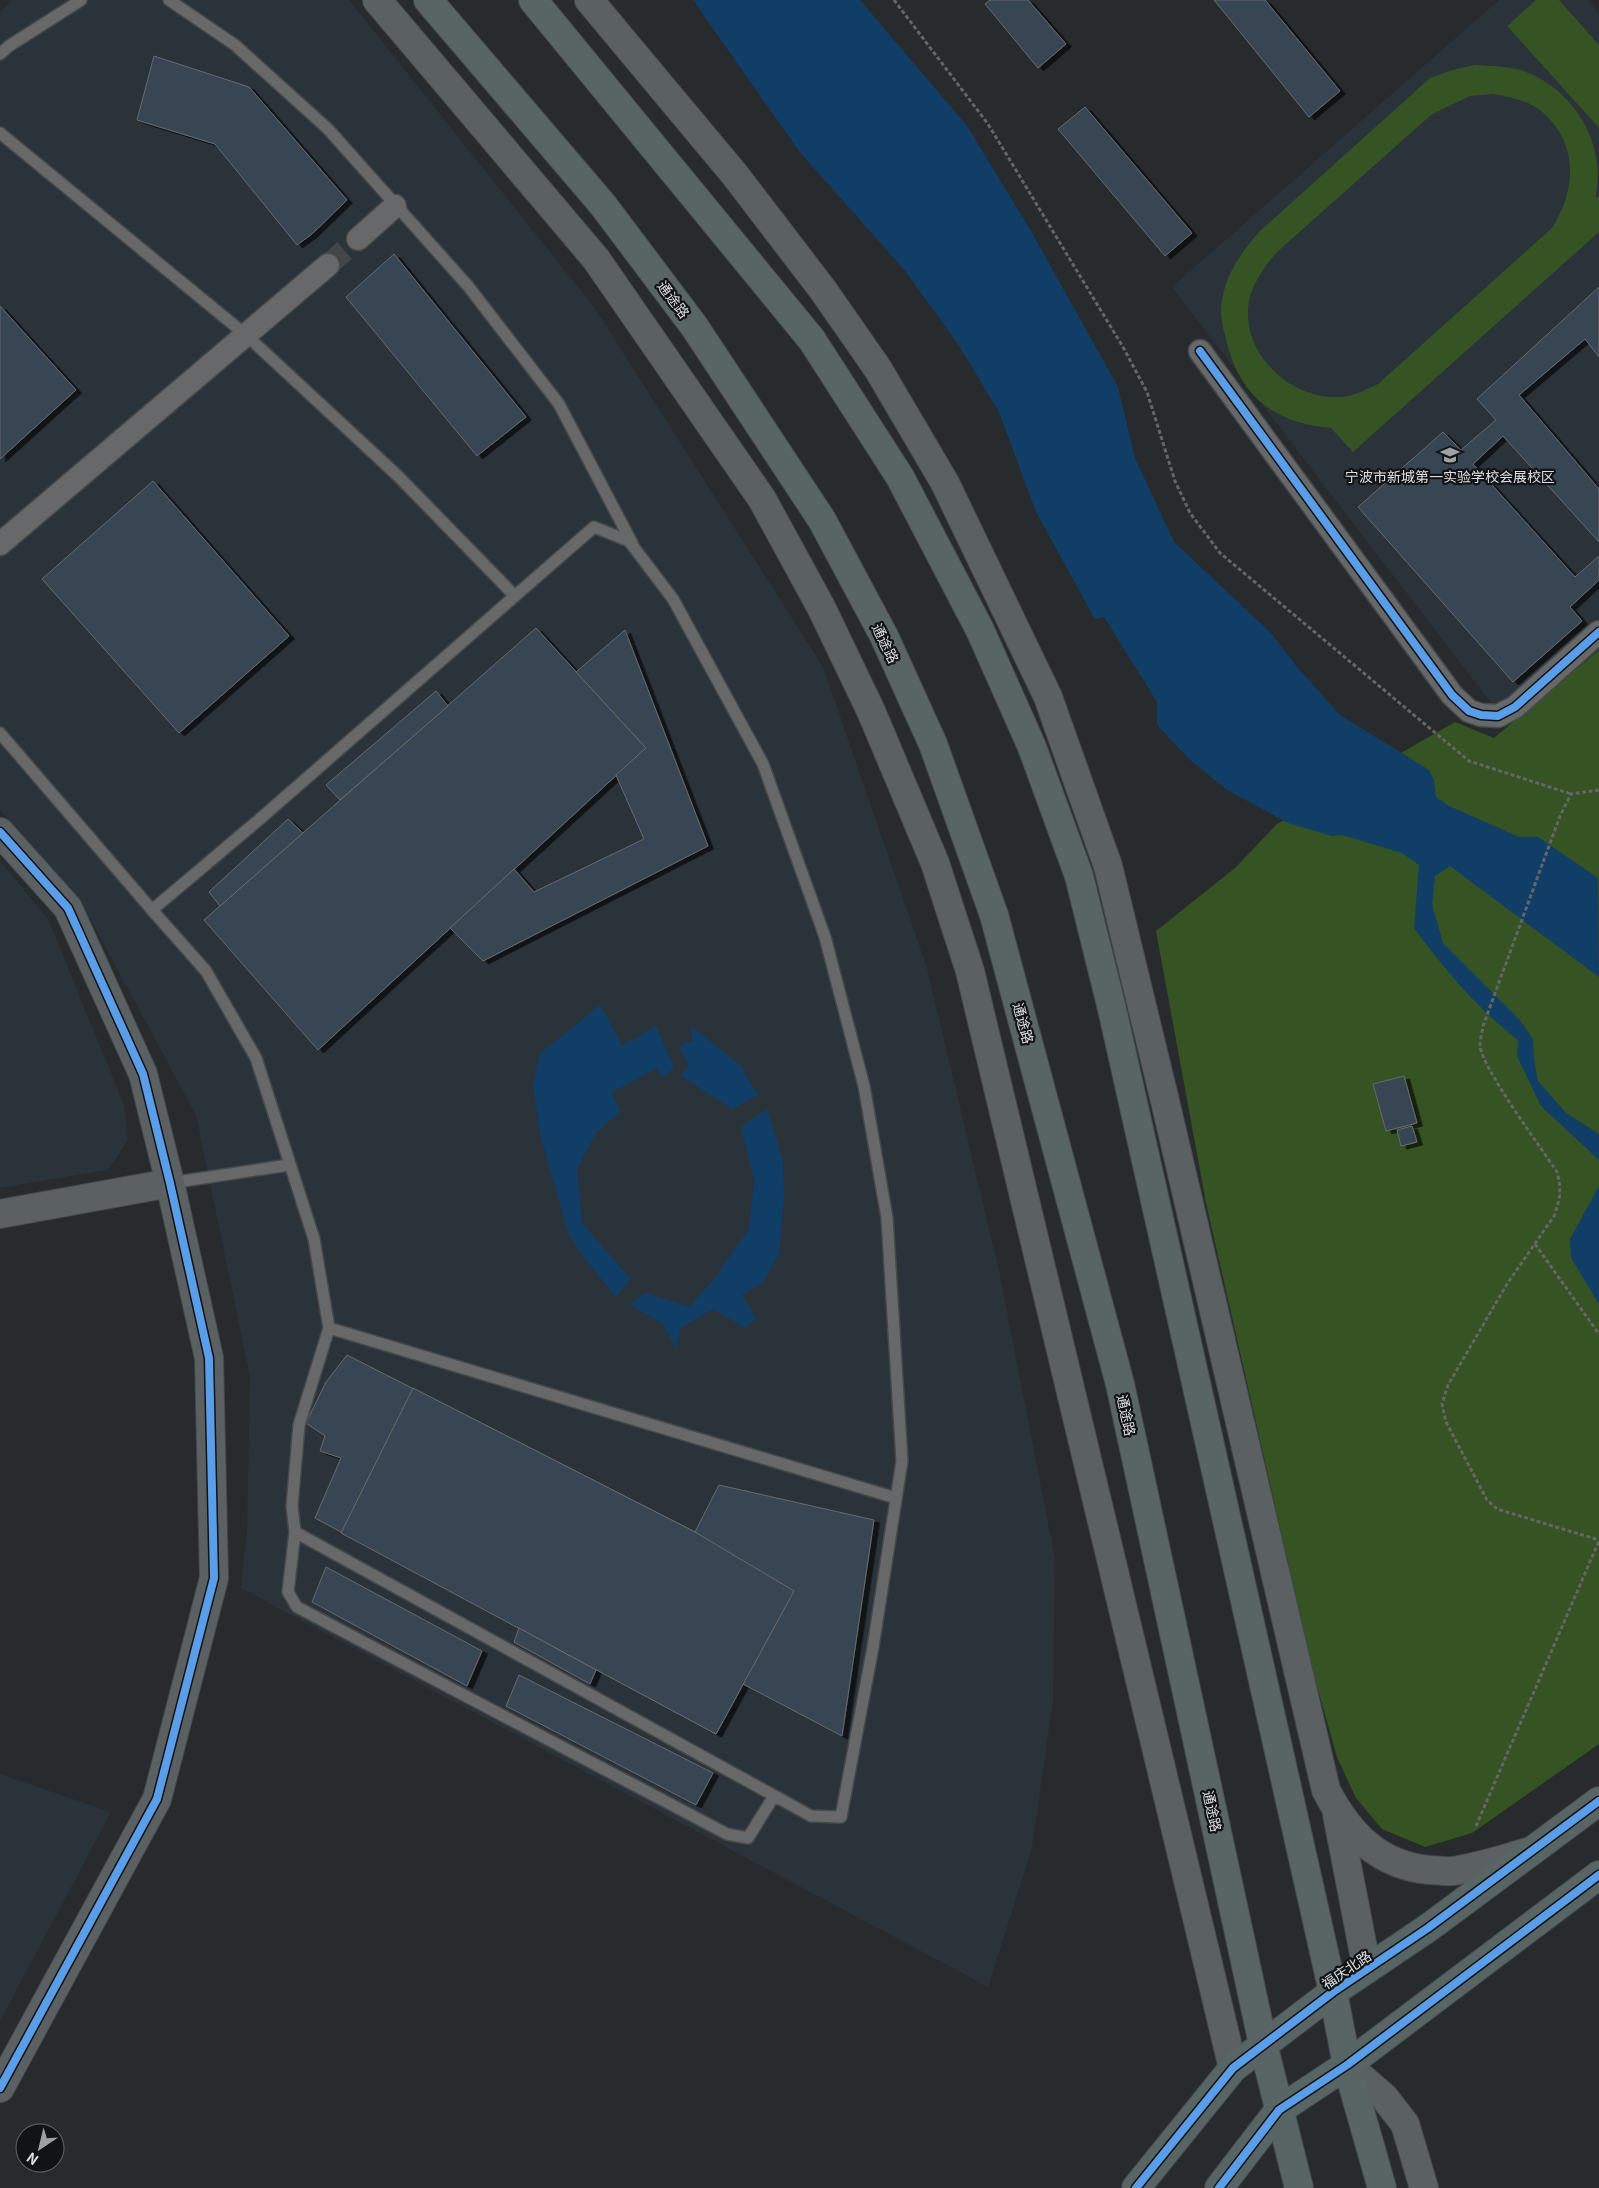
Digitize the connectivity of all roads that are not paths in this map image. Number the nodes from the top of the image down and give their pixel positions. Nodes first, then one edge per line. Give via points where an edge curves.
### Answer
1 (81, 0) edge
2 (169, 0) edge
3 (377, 0) edge
4 (428, 0) edge
5 (533, 0) edge
6 (589, 0) edge
7 (0, 54) edge
8 (0, 133) edge
9 (395, 206) junction
10 (358, 239) tunnel mouth
11 (328, 265) tunnel mouth
12 (246, 335) junction
13 (1200, 350) dead end
14 (0, 544) edge
15 (635, 549) junction
16 (515, 596) junction
17 (1599, 632) edge
18 (0, 733) edge
19 (0, 832) edge
20 (152, 910) junction
21 (289, 1165) junction
22 (170, 1183) junction
23 (0, 1214) edge
24 (329, 1328) junction
25 (896, 1498) junction
26 (296, 1532) junction
27 (774, 1796) junction
28 (1599, 1801) edge
29 (1337, 1812) junction
30 (1532, 1851) junction
31 (1599, 1875) edge
32 (1367, 1969) junction
33 (1333, 1992) junction
34 (1263, 2044) junction
35 (1347, 2065) junction
36 (1234, 2068) junction
37 (0, 2088) edge
38 (1279, 2110) junction
39 (1136, 2188) edge
40 (1219, 2188) edge
41 (1299, 2188) edge
42 (1382, 2188) edge
43 (1424, 2188) edge

1 - 7 lane
2 - 9 lane via 235,45 320,122
3 - 36 main road via 596,259 762,499 821,607 935,863 970,971
4 - 34 main road, 通途路 via 603,205 694,326 822,520 884,636 934,744 994,915 1120,1384
5 - 33 main road via 812,340 900,477 980,630 1032,747 1079,876 1112,1009
6 - 29 main road via 735,175 823,290 878,369 945,483 1048,697 1108,866 1291,1646 1326,1790
8 - 12 lane
9 - 10 street
9 - 15 lane via 468,286 559,404
11 - 12 street
12 - 14 street
12 - 16 lane via 398,476
13 - 17 street via 1452,696 1469,711 1498,716 1515,707
15 - 16 lane via 629,541 594,527
15 - 25 lane via 673,599 763,764 825,936 864,1086 887,1218 902,1461
16 - 20 lane
18 - 20 lane
19 - 22 main road via 68,908 143,1074
20 - 21 lane via 206,971 256,1058
21 - 22 lane
21 - 24 lane via 314,1239
22 - 23 main road
22 - 37 main road via 209,1358 214,1578 157,1799
24 - 25 lane
24 - 26 lane via 299,1425 292,1506
25 - 27 lane via 874,1647 841,1817 811,1816
26 - 27 lane
26 - 27 lane via 288,1592 297,1607 727,1834 748,1838
28 - 30 main road, 福庆北路
29 - 30 main road via 1355,1835 1380,1855 1414,1868 1452,1871
29 - 32 main road
30 - 32 main road, 福庆北路
31 - 35 main road
32 - 33 main road, 福庆北路
33 - 34 main road, 福庆北路
33 - 35 main road
34 - 36 main road, 福庆北路
34 - 38 main road, 通途路
35 - 38 main road
35 - 42 main road
35 - 43 main road via 1384,2097 1405,2124
36 - 39 main road, 福庆北路
38 - 40 main road
38 - 41 main road, 通途路

